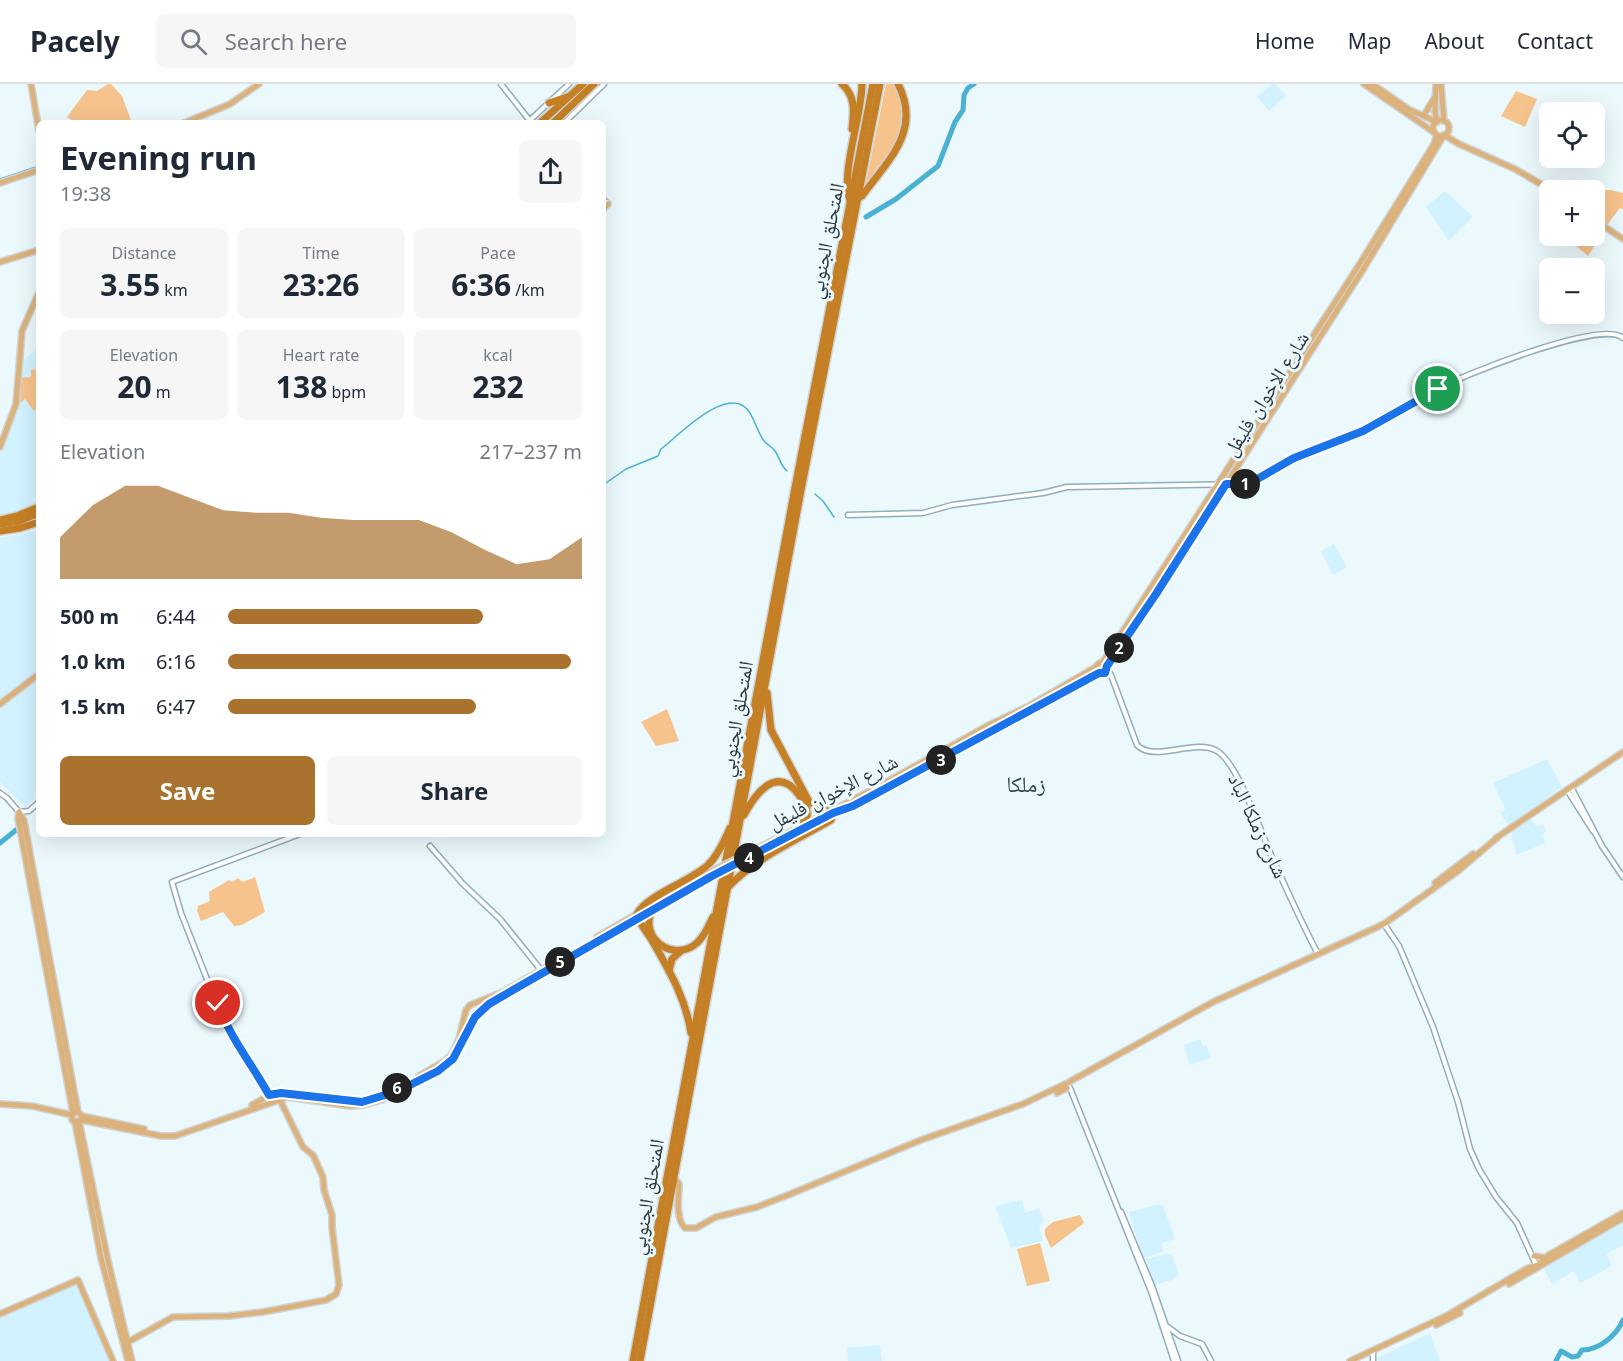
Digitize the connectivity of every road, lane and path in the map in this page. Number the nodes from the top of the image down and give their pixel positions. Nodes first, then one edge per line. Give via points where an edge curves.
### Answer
1 (32, 84) edge
2 (259, 84) edge
3 (501, 84) edge
4 (569, 84) edge
5 (583, 84) edge
6 (594, 84) edge
7 (604, 84) edge
8 (842, 84) edge
9 (862, 84) edge
10 (873, 84) edge
11 (880, 84) edge
12 (898, 84) edge
13 (1364, 84) edge
14 (1372, 84) edge
15 (1436, 84) edge
16 (1441, 84) edge
17 (572, 95) junction
18 (1436, 96) junction
19 (549, 103) junction
20 (573, 109) junction
21 (1424, 115) junction
22 (37, 120) edge
23 (40, 120) edge
24 (191, 120) edge
25 (528, 120) edge
26 (531, 120) edge
27 (543, 120) edge
28 (561, 120) edge
29 (1444, 121) junction
30 (1437, 122) junction
31 (1439, 134) junction
32 (852, 152) junction
33 (36, 171) edge
34 (0, 183) edge
35 (1539, 183) edge
36 (853, 199) junction
37 (1605, 227) edge
38 (1623, 239) edge
39 (36, 251) edge
40 (0, 262) edge
41 (36, 299) edge
42 (1623, 338) edge
43 (0, 447) edge
44 (1218, 484) junction
45 (1226, 484) junction
46 (36, 508) edge
47 (36, 514) edge
48 (848, 515) dead end
49 (0, 520) edge
50 (36, 523) edge
51 (0, 524) edge
52 (0, 531) edge
53 (1106, 666) junction
54 (1096, 667) junction
55 (1099, 673) junction
56 (36, 676) edge
57 (766, 684) junction
58 (0, 704) edge
59 (1623, 751) edge
60 (1569, 789) junction
61 (0, 793) edge
62 (36, 804) edge
63 (19, 812) junction
64 (833, 812) junction
65 (737, 819) junction
66 (797, 827) junction
67 (292, 837) edge
68 (430, 846) dead end
69 (749, 855) junction
70 (711, 874) junction
71 (1623, 877) edge
72 (728, 887) junction
73 (718, 903) junction
74 (652, 910) junction
75 (638, 916) junction
76 (1384, 924) junction
77 (681, 951) junction
78 (1318, 954) junction
79 (542, 971) junction
80 (669, 971) junction
81 (493, 998) junction
82 (472, 1004) junction
83 (466, 1010) junction
84 (480, 1012) junction
85 (475, 1017) junction
86 (692, 1038) junction
87 (1068, 1086) junction
88 (403, 1087) junction
89 (276, 1093) junction
90 (268, 1095) junction
91 (279, 1100) junction
92 (269, 1103) junction
93 (0, 1105) edge
94 (76, 1117) junction
95 (223, 1118) junction
96 (675, 1179) junction
97 (1623, 1213) edge
98 (1623, 1218) edge
99 (663, 1225) junction
100 (660, 1240) junction
101 (1533, 1255) junction
102 (1546, 1258) junction
103 (1538, 1266) junction
104 (0, 1314) edge
105 (1164, 1327) junction
106 (128, 1342) junction
107 (1370, 1356) edge
108 (113, 1361) edge
109 (128, 1361) edge
110 (132, 1361) edge
111 (633, 1361) edge
112 (640, 1361) edge
113 (1176, 1361) edge
114 (1211, 1361) edge
115 (1350, 1361) edge
116 (1358, 1361) edge

1 - 22 main road
1 - 23 main road
2 - 24 main road via 230,104
3 - 25 street
4 - 19 street
5 - 17 highway
6 - 20 highway
7 - 20 street
8 - 32 highway via 854,107
9 - 32 highway
10 - 36 highway, المتحلق الجنوبي
11 - 36 highway, المتحلق الجنوبي
12 - 36 highway via 906,112 902,140 862,196
13 - 31 main road
14 - 21 main road
15 - 18 main road
16 - 29 main road
17 - 19 highway
17 - 27 highway
18 - 21 main road
18 - 30 main road
19 - 26 street
20 - 28 highway
21 - 30 main road
29 - 30 main road
29 - 31 main road via 1449,129
30 - 31 main road via 1433,127
31 - 35 main road
31 - 44 main road, شارع الإخوان فليفل
31 - 45 main road, شارع الإخوان فليفل via 1364,268
32 - 36 highway via 846,183
33 - 34 main road
36 - 57 highway, المتحلق الجنوبي
36 - 65 highway, المتحلق الجنوبي
37 - 38 main road
39 - 40 main road
41 - 43 main road via 22,331 16,404
42 - 45 street via 1617,334 1585,337 1534,350 1438,389 1363,431 1294,458 1252,482
44 - 45 street
44 - 48 street via 1067,488 923,513
44 - 53 main road, شارع الإخوان فليفل
45 - 53 main road, شارع الإخوان فليفل
46 - 49 highway
47 - 51 highway
50 - 52 highway
53 - 54 main road, شارع الإخوان فليفل via 1100,663
53 - 55 main road, شارع الإخوان فليفل via 1104,673
53 - 78 street, شارع زملكا الباد via 1141,749 1207,747 1224,756
54 - 55 main road
54 - 64 main road, شارع الإخوان فليفل
55 - 64 main road, شارع الإخوان فليفل via 853,806
56 - 58 main road
57 - 64 highway via 775,739 810,804
57 - 65 highway, المتحلق الجنوبي
59 - 60 main road
60 - 71 street
60 - 76 main road via 1498,837
61 - 63 street
62 - 63 street via 29,811
63 - 94 main road
64 - 66 main road, شارع الإخوان فليفل
64 - 69 main road, شارع الإخوان فليفل
64 - 72 highway via 831,820 758,860
65 - 66 highway via 758,791 780,782 792,786 805,804 807,816
65 - 72 highway, المتحلق الجنوبي
65 - 73 highway, المتحلق الجنوبي
65 - 75 highway via 710,864 646,903
66 - 69 main road, شارع الإخوان فليفل
67 - 90 street via 172,882 223,1020
68 - 79 street
69 - 70 main road, شارع الإخوان فليفل, bridge
70 - 74 main road, شارع الإخوان فليفل
70 - 75 main road, شارع الإخوان فليفل
72 - 96 highway, المتحلق الجنوبي
73 - 77 highway via 702,937
73 - 86 highway, المتحلق الجنوبي
74 - 75 main road, شارع الإخوان فليفل
74 - 77 highway via 648,925 658,944
75 - 79 main road, شارع الإخوان فليفل
75 - 80 highway
76 - 78 main road
76 - 101 street via 1399,946 1433,1027 1479,1169 1517,1223
77 - 80 highway via 672,959
78 - 87 main road via 1213,1002
79 - 81 main road, شارع الإخوان فليفل
80 - 86 highway via 687,1007
81 - 82 main road, شارع الإخوان فليفل
81 - 84 main road, شارع الإخوان فليفل
82 - 83 main road, شارع الإخوان فليفل
82 - 84 main road
83 - 85 main road via 468,1016
83 - 88 main road, شارع الإخوان فليفل via 452,1054
84 - 85 main road, شارع الإخوان فليفل
85 - 88 main road, شارع الإخوان فليفل via 453,1059 438,1071
86 - 99 highway, المتحلق الجنوبي
87 - 96 main road via 696,1228 685,1228 682,1224 679,1184
87 - 105 street
88 - 89 main road, شارع الإخوان فليفل via 362,1102
88 - 91 main road, شارع الإخوان فليفل via 382,1100 364,1105 294,1097
89 - 90 main road, شارع الإخوان فليفل
89 - 91 main road
90 - 92 main road
90 - 95 main road, شارع الإخوان فليفل
91 - 92 main road, شارع الإخوان فليفل
91 - 106 main road via 323,1177 332,1215 339,1285 336,1294 329,1300 263,1312 173,1317
92 - 95 main road, شارع الإخوان فليفل
93 - 94 main road, شارع الإخوان فليفل
94 - 95 main road, شارع الإخوان فليفل via 165,1134 184,1134
94 - 106 main road
94 - 109 main road via 101,1258
96 - 99 highway, المتحلق الجنوبي
97 - 102 main road
98 - 103 main road
99 - 100 highway, المتحلق الجنوبي
100 - 111 highway, المتحلق الجنوبي
100 - 112 highway, المتحلق الجنوبي
101 - 102 main road
101 - 103 street
102 - 103 main road
103 - 107 main road
104 - 108 main road via 78,1280
105 - 113 street
105 - 114 street via 1199,1342
106 - 110 main road
107 - 115 main road
107 - 116 main road

